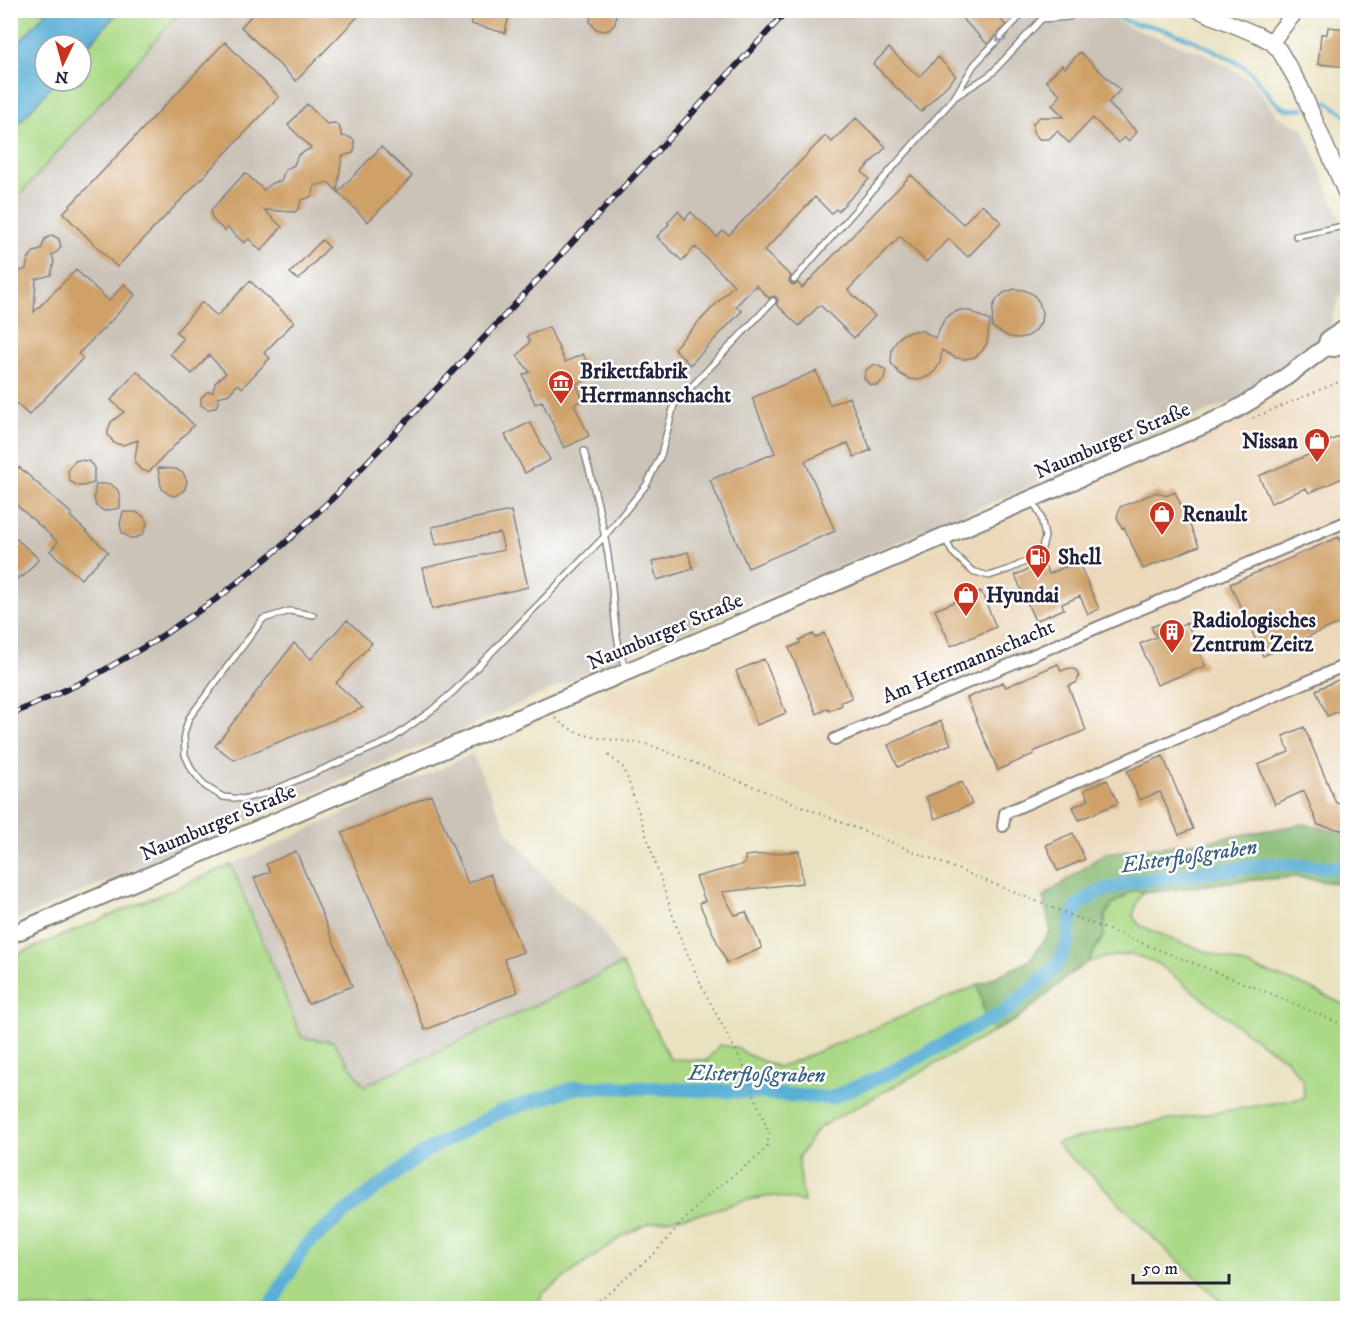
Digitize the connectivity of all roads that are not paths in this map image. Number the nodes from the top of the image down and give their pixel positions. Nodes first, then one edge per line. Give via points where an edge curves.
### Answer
1 (1026, 10) edge
2 (1050, 10) edge
3 (1080, 10) edge
4 (1198, 10) edge
5 (1297, 10) edge
6 (1041, 19) junction
7 (1271, 42) junction
8 (954, 98) junction
9 (1347, 198) edge
10 (1347, 225) edge
11 (1296, 236) dead end
12 (795, 280) dead end
13 (773, 301) dead end
14 (1344, 324) edge
15 (1347, 344) edge
16 (1326, 347) junction
17 (584, 451) dead end
18 (1033, 499) junction
19 (1347, 521) edge
20 (605, 536) junction
21 (944, 537) junction
22 (313, 615) dead end
23 (1347, 664) edge
24 (626, 672) junction
25 (835, 739) dead end
26 (1003, 826) dead end
27 (10, 935) edge

1 -> 8 lane via 974,65
2 - 6 lane
3 - 6 lane via 1070,16
4 - 7 main road
5 - 7 main road
6 - 8 lane via 991,74
7 - 9 main road via 1292,70 1307,100
8 - 12 lane
10 - 11 lane
13 - 20 lane via 674,405 661,455 647,484
14 - 16 main road, Naumburger Straße
15 - 16 main road, Naumburger Straße
16 - 18 main road, Naumburger Straße via 1232,413
17 - 20 lane
18 - 21 main road, Naumburger Straße
18 - 21 lane via 1045,537 1040,555 1010,569 989,576 972,572 952,552
19 - 25 street, Am Herrmannschacht
20 - 22 lane via 454,691 389,741 267,793 243,799 223,797 205,786 188,762 184,734 189,718 263,619 291,611
20 - 24 lane via 621,660
21 - 24 main road, Naumburger Straße
23 - 26 street via 1005,813
24 - 27 main road, Naumburger Straße

